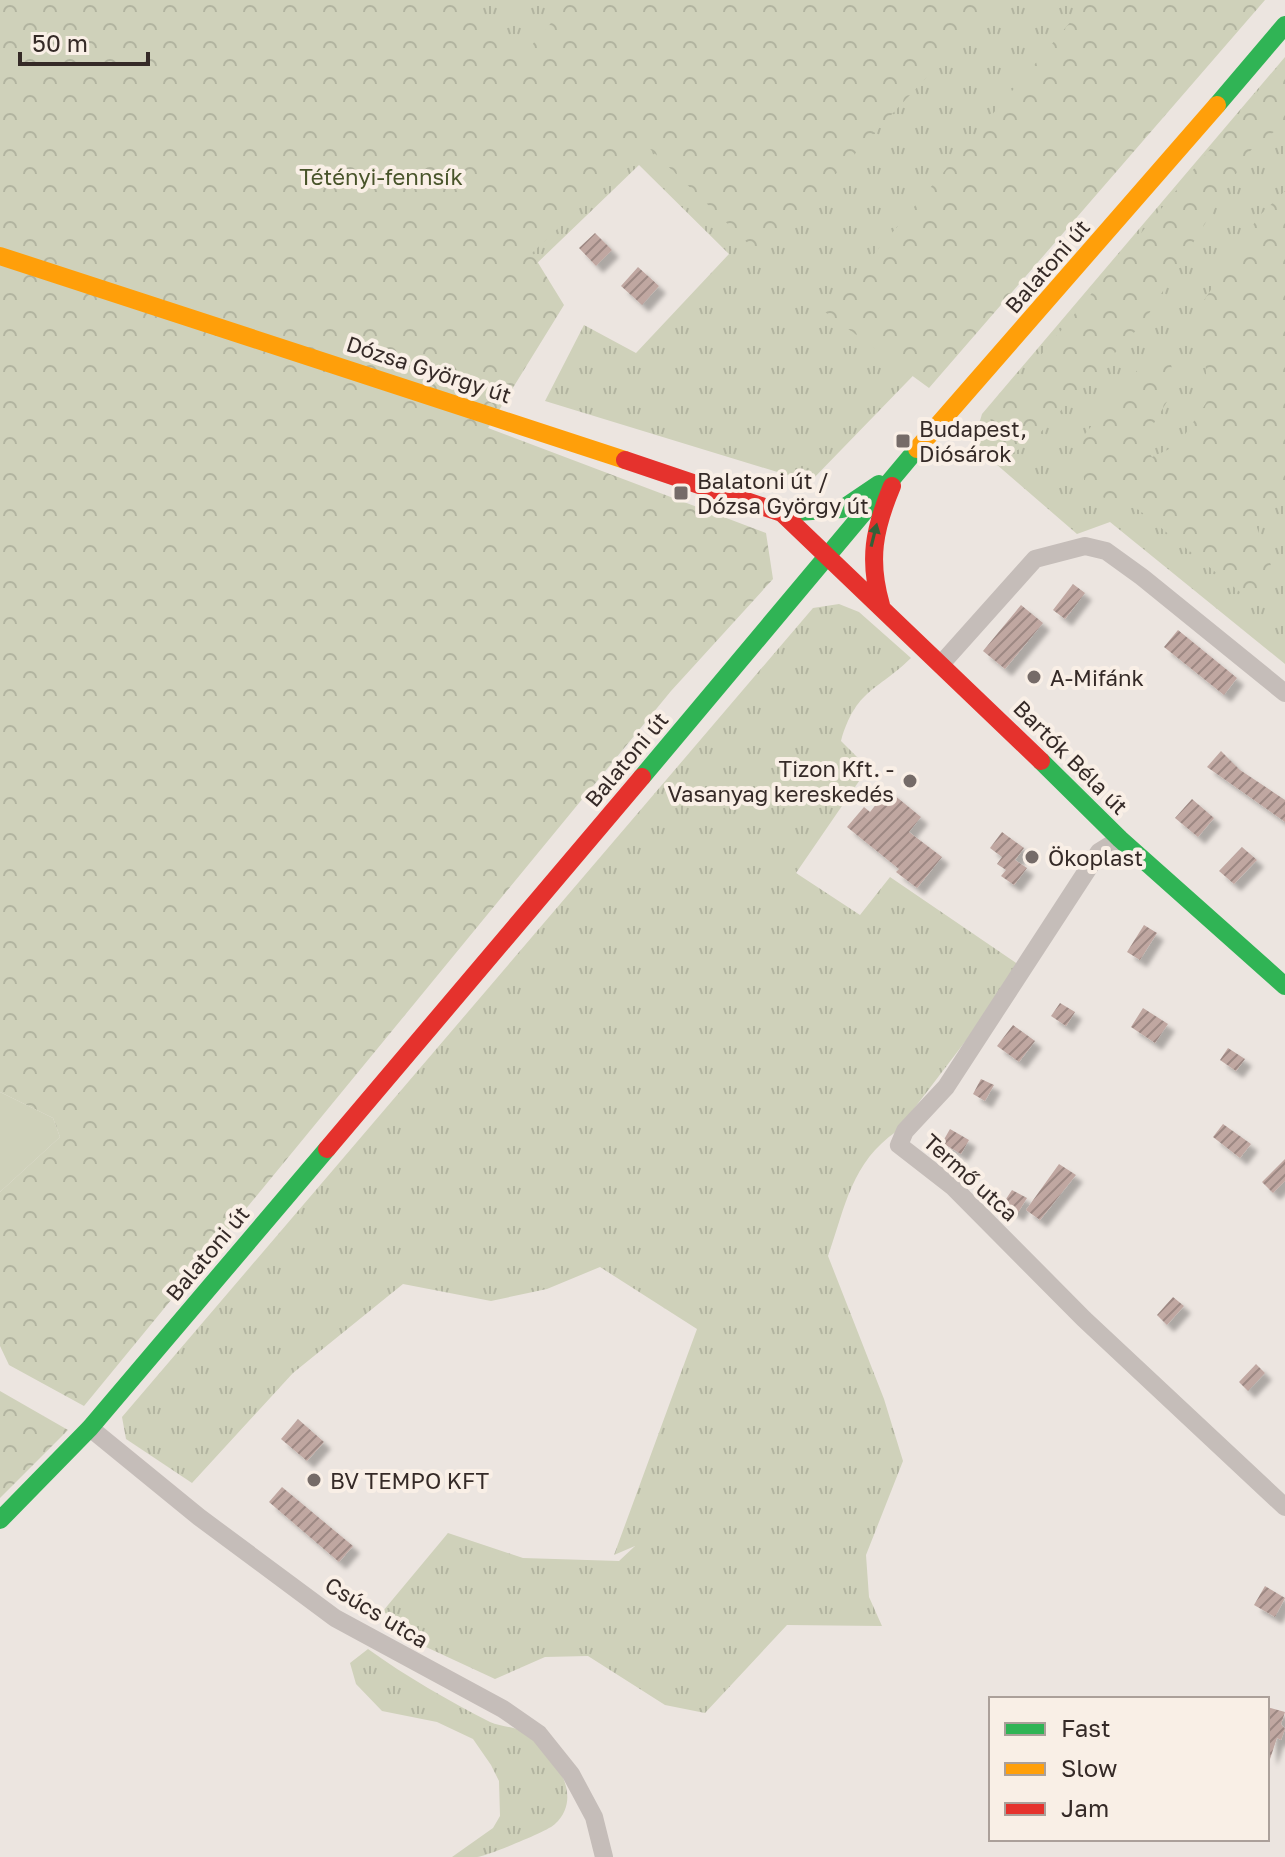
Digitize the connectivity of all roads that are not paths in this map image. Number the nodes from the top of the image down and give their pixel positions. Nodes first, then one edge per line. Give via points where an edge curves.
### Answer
1 (1285, 25) edge
2 (0, 256) edge
3 (900, 468) junction
4 (782, 513) junction
5 (827, 556) junction
6 (881, 605) junction
7 (942, 663) junction
8 (1285, 693) edge
9 (1120, 839) junction
10 (1285, 986) edge
11 (90, 1428) junction
12 (1285, 1507) edge
13 (0, 1520) edge
14 (604, 1857) edge

1 - 3 main road, Balatoni út
2 - 4 main road, Dózsa György út
3 - 4 main road via 842,509
3 - 5 main road, Balatoni út
6 -> 3 main road via 870,557 879,516
4 - 5 main road, Dózsa György út
5 - 6 main road, Bartók Béla út
5 - 11 main road, Balatoni út
6 - 7 main road, Bartók Béla út
7 - 8 street via 1035,559 1085,546 1106,551 1130,568
7 - 9 main road, Bartók Béla út
9 - 10 main road, Bartók Béla út
9 - 12 street, Termő utca via 1099,852 953,1077 905,1131 899,1145 953,1187 1084,1319
11 - 13 main road, Balatoni út
11 - 14 street, Csúcs utca via 335,1618 539,1734 571,1774 594,1817

